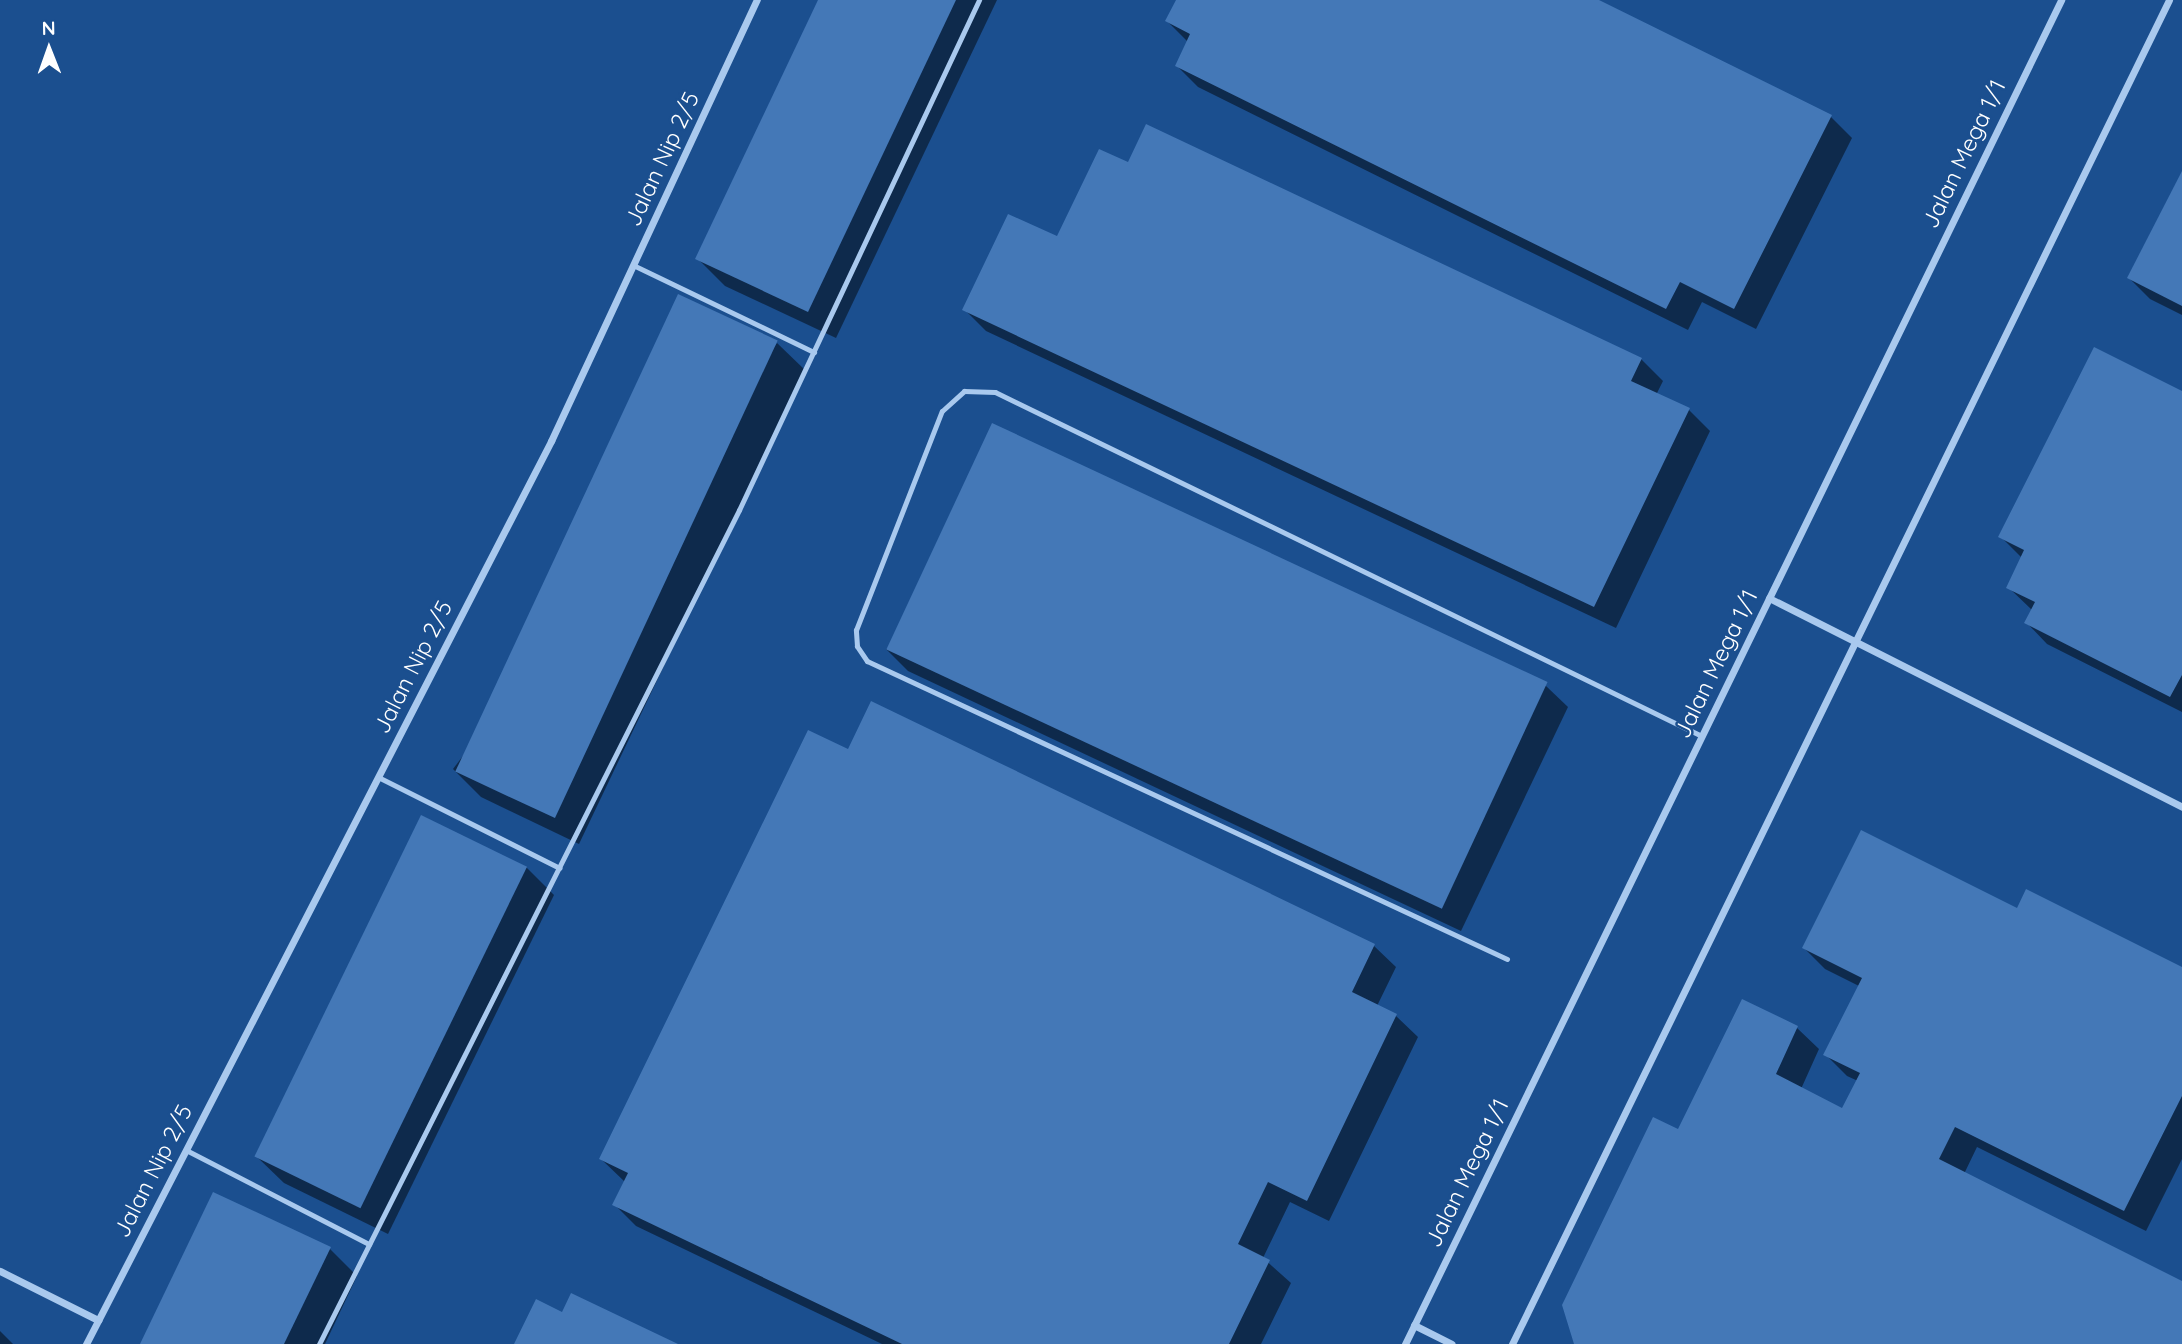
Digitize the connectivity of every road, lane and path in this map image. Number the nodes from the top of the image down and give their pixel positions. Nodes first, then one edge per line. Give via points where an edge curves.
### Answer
1 (757, 0) edge
2 (979, 0) edge
3 (2050, 0) edge
4 (2169, 0) edge
5 (2060, 2) edge
6 (633, 265) junction
7 (814, 352) junction
8 (1769, 598) junction
9 (1855, 643) junction
10 (1702, 736) junction
11 (378, 777) junction
12 (2182, 807) edge
13 (560, 868) junction
14 (1507, 959) dead end
15 (186, 1150) junction
16 (369, 1244) junction
17 (0, 1271) edge
18 (98, 1320) junction
19 (1414, 1325) junction
20 (86, 1344) edge
21 (318, 1344) edge
22 (1405, 1344) edge
23 (1452, 1344) edge
24 (1511, 1344) edge

1 - 6 street, Jalan Nip 2/5
2 - 7 lane
3 - 5 lane
4 - 9 street
5 - 8 street, Jalan Mega 1/1
6 - 7 lane
6 - 11 street, Jalan Nip 2/5 via 551,441
7 - 13 lane
8 - 9 street
8 - 10 street, Jalan Mega 1/1
9 - 12 street
9 - 24 street
10 - 14 lane via 995,392 964,391 942,411 856,630 857,646 867,661
10 - 19 street, Jalan Mega 1/1
11 - 13 lane
11 - 15 street, Jalan Nip 2/5
13 - 16 lane
15 - 16 lane
15 - 18 street, Jalan Nip 2/5
16 - 21 lane
17 - 18 street
18 - 20 street, Jalan Nip 2/5
19 - 22 street, Jalan Mega 1/1
19 - 23 street

